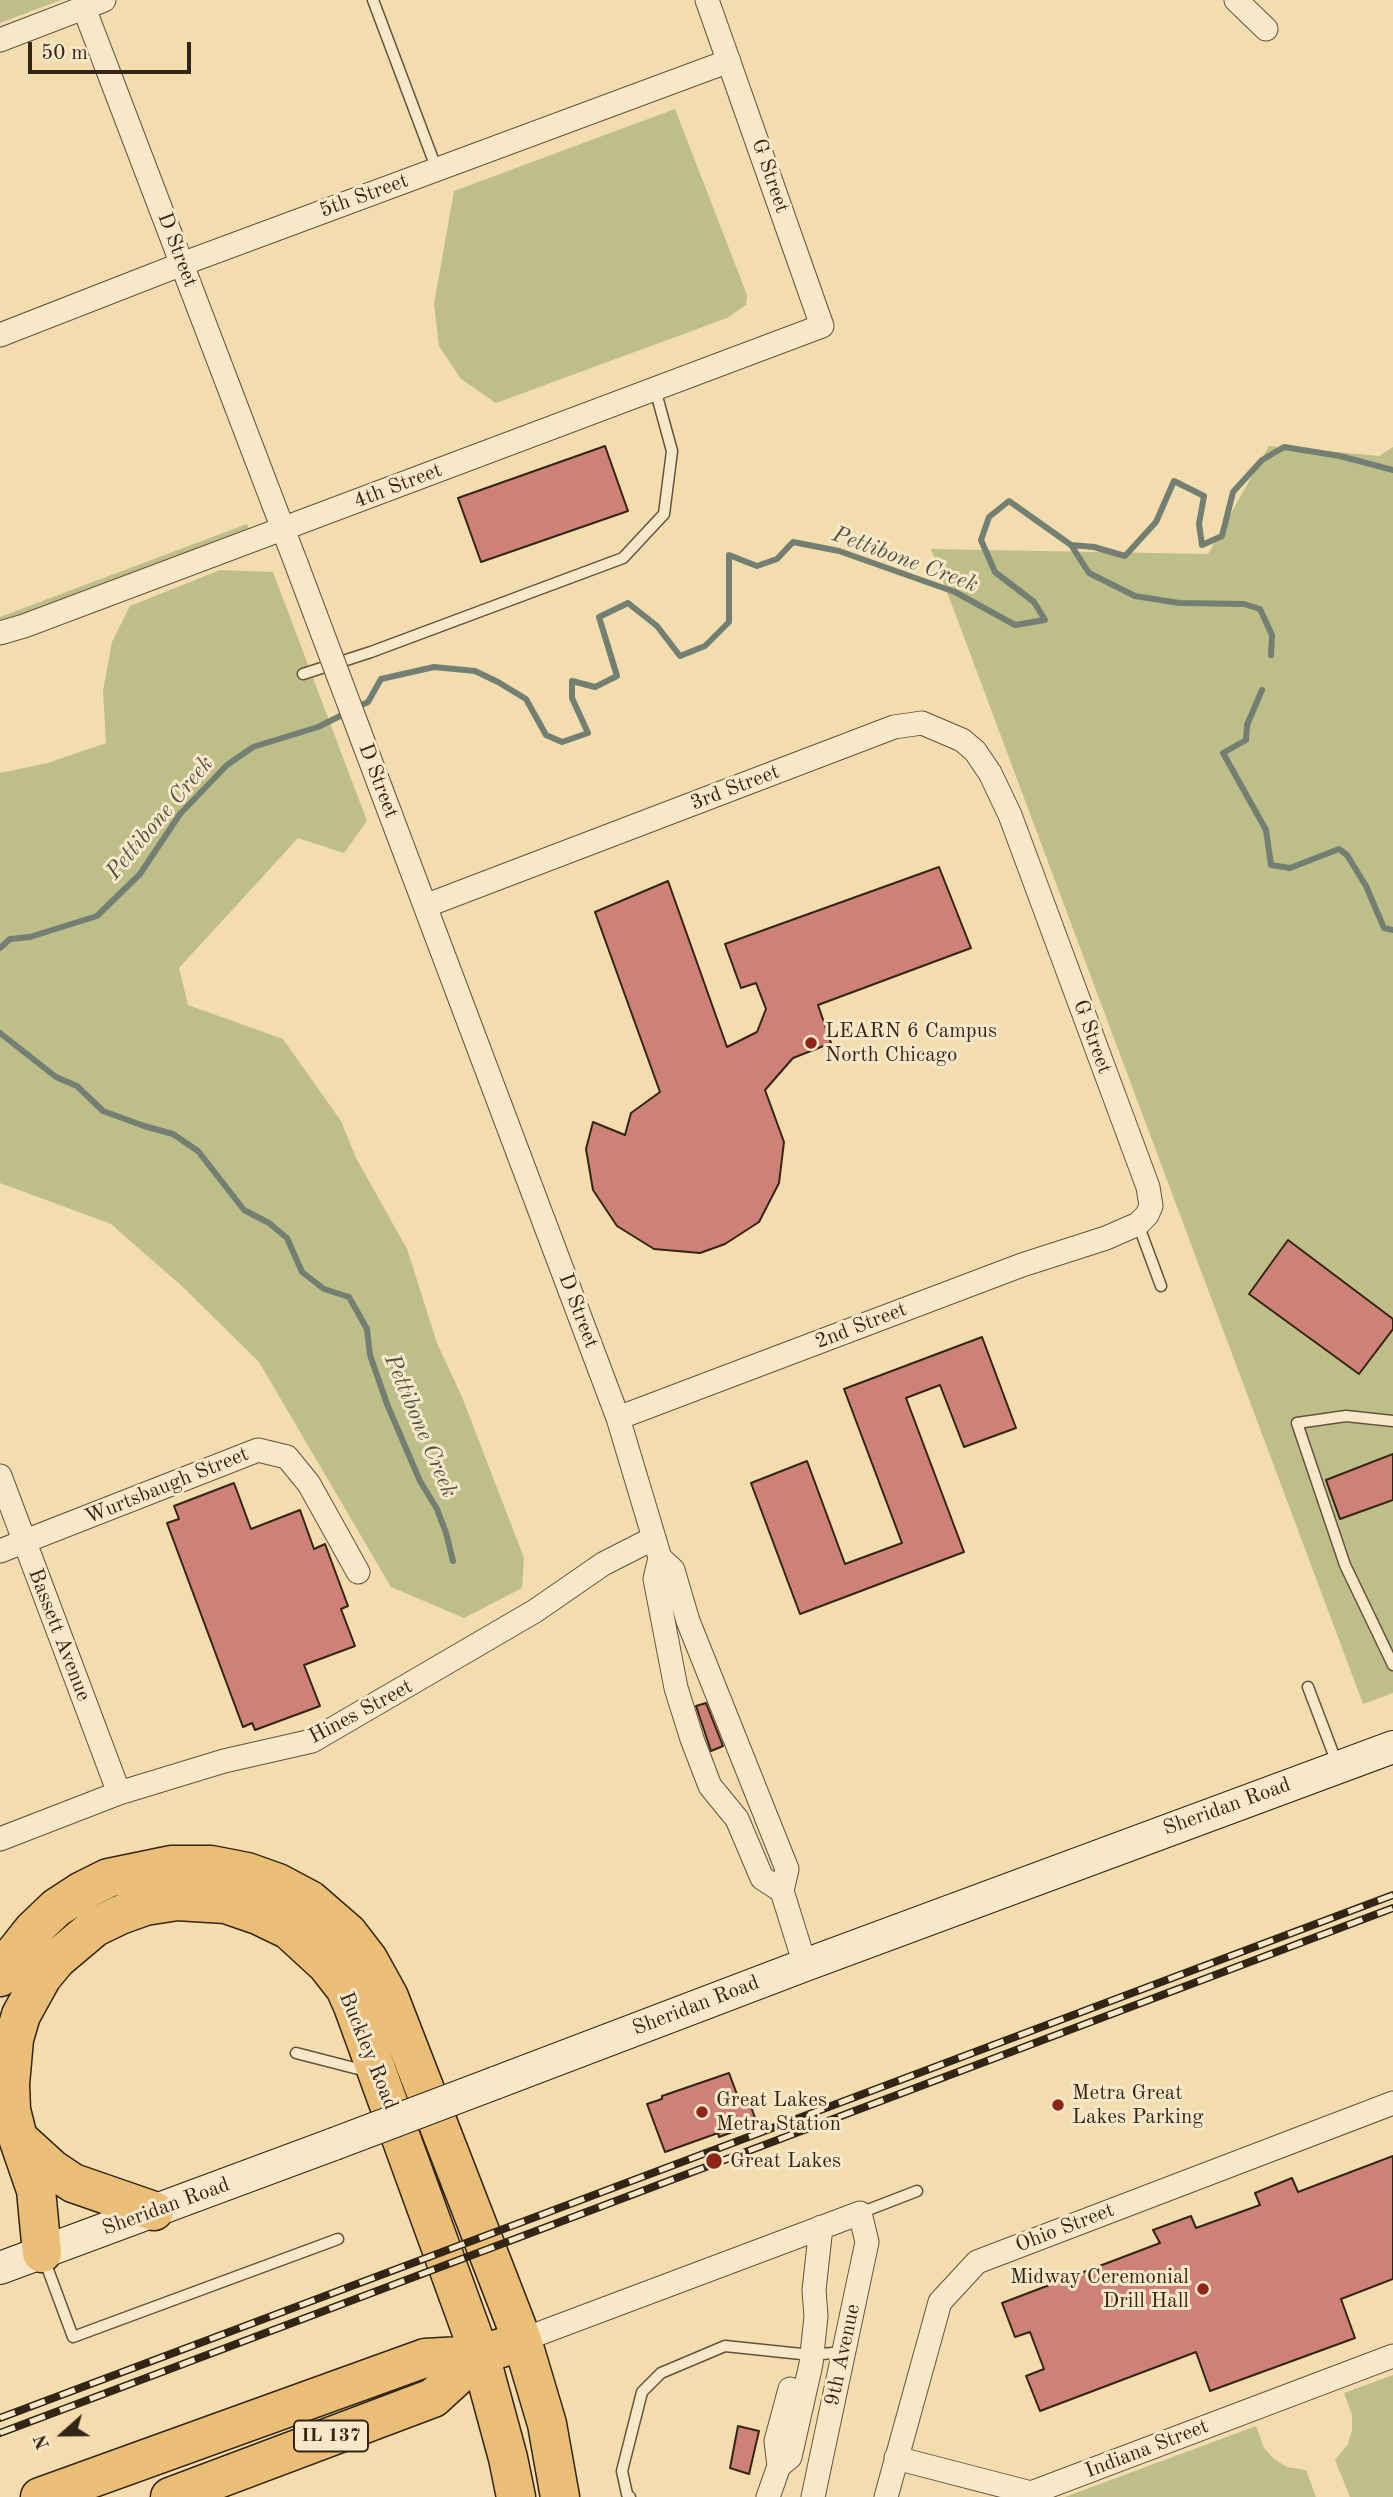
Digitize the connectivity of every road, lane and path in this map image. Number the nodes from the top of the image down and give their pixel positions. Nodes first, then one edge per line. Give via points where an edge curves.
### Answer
1 (373, 0) edge
2 (707, 0) edge
3 (1236, 0) edge
4 (94, 4) edge
5 (1266, 29) dead end
6 (0, 40) edge
7 (729, 61) junction
8 (437, 170) junction
9 (182, 264) junction
10 (0, 335) edge
11 (796, 336) joint
12 (655, 389) junction
13 (283, 529) junction
14 (0, 633) edge
15 (303, 674) dead end
16 (1010, 816) joint
17 (425, 906) junction
18 (1138, 1224) junction
19 (1161, 1286) dead end
20 (618, 1418) junction
21 (1393, 1421) edge
22 (0, 1476) edge
23 (24, 1542) junction
24 (657, 1548) junction
25 (0, 1551) edge
26 (358, 1572) dead end
27 (1393, 1665) edge
28 (1308, 1687) dead end
29 (1393, 1746) edge
30 (1338, 1767) junction
31 (118, 1793) junction
32 (0, 1839) edge
33 (782, 1891) junction
34 (806, 1965) junction
35 (0, 1977) edge
36 (296, 2053) dead end
37 (379, 2075) junction
38 (1393, 2103) edge
39 (9, 2153) edge
40 (917, 2191) dead end
41 (154, 2211) junction
42 (860, 2213) junction
43 (821, 2227) junction
44 (338, 2239) dead end
45 (42, 2253) junction
46 (0, 2268) edge
47 (522, 2340) junction
48 (843, 2352) junction
49 (480, 2355) junction
50 (805, 2355) junction
51 (1393, 2356) edge
52 (896, 2458) junction
53 (40, 2497) edge
54 (170, 2497) edge
55 (516, 2497) edge
56 (560, 2497) edge
57 (630, 2497) edge
58 (768, 2497) edge
59 (813, 2497) edge
60 (886, 2497) edge

1 - 8 lane
2 - 7 street, G Street
3 - 5 street
4 - 6 street
4 - 9 street, D Street
7 - 8 street, 5th Street
7 - 11 street, G Street via 822,326
8 - 9 street, 5th Street
9 - 10 street, 5th Street
9 - 13 street, D Street
11 - 12 street, 4th Street
12 - 13 street, 4th Street
12 - 15 lane via 672,451 664,514 623,558
13 - 14 street, 4th Street
13 - 17 street, D Street, bridge
16 - 17 street, 3rd Street via 990,772 962,740 922,723 894,727
16 - 18 street, G Street via 1148,1187 1151,1206
17 - 20 street, D Street
18 - 19 lane
18 - 20 street, 2nd Street
20 - 24 street, D Street
21 - 27 lane via 1346,1416 1297,1423 1345,1564
22 - 23 street, Bassett Avenue
23 - 25 street, Wurtsbaugh Street
23 - 26 street, Wurtsbaugh Street via 258,1450 287,1457 309,1484
23 - 31 street, Bassett Avenue
24 - 31 street, Hines Street via 623,1551 536,1611 312,1741
24 - 33 street, D Street via 673,1570 688,1621 787,1869
24 - 33 street, D Street via 655,1579 665,1633 676,1688 697,1751 710,1786 744,1831 762,1878
28 - 30 lane
29 - 30 main road, Sheridan Road
30 - 34 main road, Sheridan Road
31 - 32 street, Hines Street
33 - 34 street, D Street
34 - 41 main road, Sheridan Road, bridge
35 - 47 highway, Buckley Road via 13,1954 56,1908 108,1878 138,1870 211,1865 247,1871 310,1900 348,1933 389,1997
36 - 37 lane
37 - 39 highway, Buckley Road via 345,1988 289,1930 226,1904 177,1901 145,1906 76,1941 28,1999 11,2060
37 - 49 highway, Buckley Road
38 - 52 street, Ohio Street via 976,2262 940,2302
39 - 41 highway via 73,2183
39 - 45 highway, Buckley Road via 36,2190
40 - 42 lane
41 - 45 main road, Sheridan Road
42 - 43 street
42 - 48 street, 9th Avenue via 867,2242
43 - 47 street
43 - 50 street, 9th Avenue via 816,2314
44 - 45 lane via 73,2337
45 - 46 main road, Sheridan Road
47 - 49 highway, IL 137
47 - 56 highway, Buckley Road via 547,2424
48 - 50 lane
48 - 59 street, 9th Avenue
49 - 53 highway, IL 137 via 425,2358
49 - 54 highway, IL 137 via 433,2398
49 - 55 highway, Buckley Road
50 - 57 lane via 725,2346 661,2373 642,2392 622,2472
50 - 58 street, 9th Avenue via 776,2441 779,2466
51 - 52 street, Indiana Street via 1031,2493
52 - 60 street, Ohio Street

